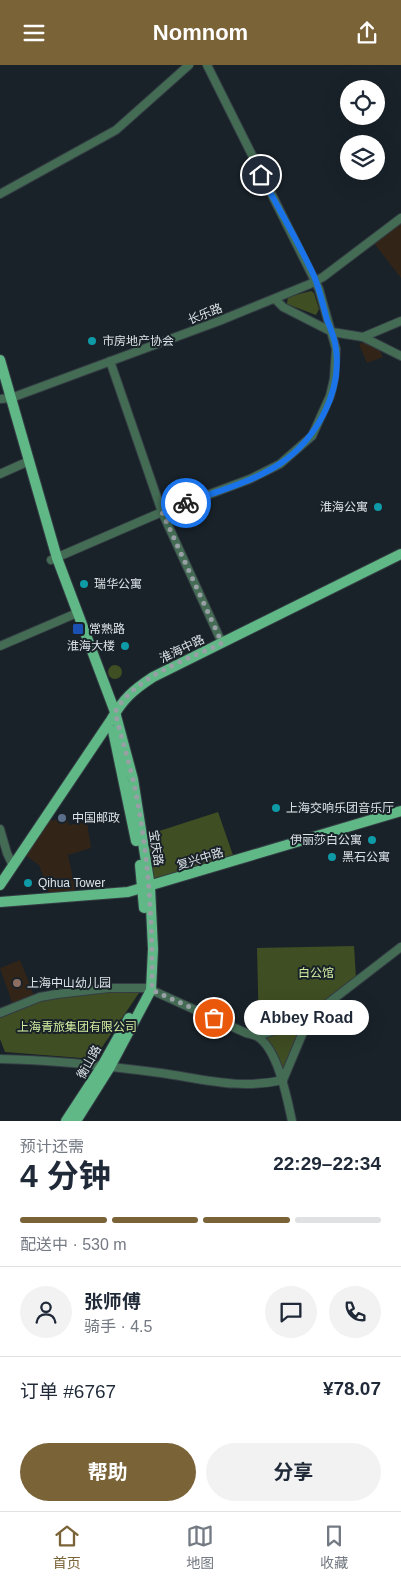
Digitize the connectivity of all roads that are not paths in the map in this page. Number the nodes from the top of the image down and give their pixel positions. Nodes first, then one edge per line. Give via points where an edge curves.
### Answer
1 (189, 65) edge
2 (207, 65) edge
3 (0, 194) edge
4 (401, 218) edge
5 (316, 281) junction
6 (275, 299) junction
7 (401, 321) edge
8 (332, 331) junction
9 (363, 337) junction
10 (401, 356) edge
11 (0, 360) edge
12 (110, 361) junction
13 (0, 380) edge
14 (6, 399) edge
15 (27, 462) junction
16 (0, 474) edge
17 (162, 512) junction
18 (401, 555) edge
19 (54, 559) junction
20 (75, 614) junction
21 (222, 643) junction
22 (0, 646) edge
23 (142, 684) junction
24 (110, 698) junction
25 (113, 716) junction
26 (401, 811) edge
27 (0, 829) edge
28 (13, 866) junction
29 (0, 885) edge
30 (146, 888) junction
31 (0, 902) edge
32 (401, 947) edge
33 (149, 989) junction
34 (0, 1013) edge
35 (310, 1018) junction
36 (258, 1037) junction
37 (0, 1059) edge
38 (106, 1066) junction
39 (283, 1079) junction
40 (66, 1121) edge
41 (76, 1121) edge
42 (292, 1121) edge

1 - 3 street via 116,130
2 - 5 street
4 - 5 street, 长乐路
5 - 6 street, 长乐路
5 - 8 street
6 - 8 street via 283,307
6 - 12 street, 长乐路
7 - 9 street
8 - 9 street
8 - 17 street via 336,349 334,379 325,410 312,435 280,464 250,479
9 - 10 street
11 - 14 main road
12 - 14 street, 长乐路
12 - 17 street
13 - 14 main road
14 - 15 main road
15 - 16 street
15 - 19 main road
17 - 19 street
17 - 21 street
18 - 21 main road, 淮海中路
19 - 20 main road
20 - 22 street
20 - 24 main road
20 - 25 main road
21 - 23 main road, 淮海中路
23 - 24 main road
23 - 25 main road, 淮海中路 via 121,702
24 - 25 main road
25 - 28 main road, 淮海中路
25 - 30 main road, 宝庆路 via 133,779
26 - 30 main road, 复兴中路
27 - 28 street
28 - 29 main road, 淮海中路
30 - 31 main road, 复兴中路 via 92,896
30 - 33 main road, 宝庆路
32 - 35 street
33 - 34 street via 109,988 58,993
33 - 36 street
33 - 38 main road, 衡山路
35 - 36 street
35 - 39 street
36 - 39 street via 274,1058
37 - 38 street
38 - 39 street via 213,1083 268,1083
38 - 40 main road, 衡山路
38 - 41 main road, 衡山路
39 - 42 street

